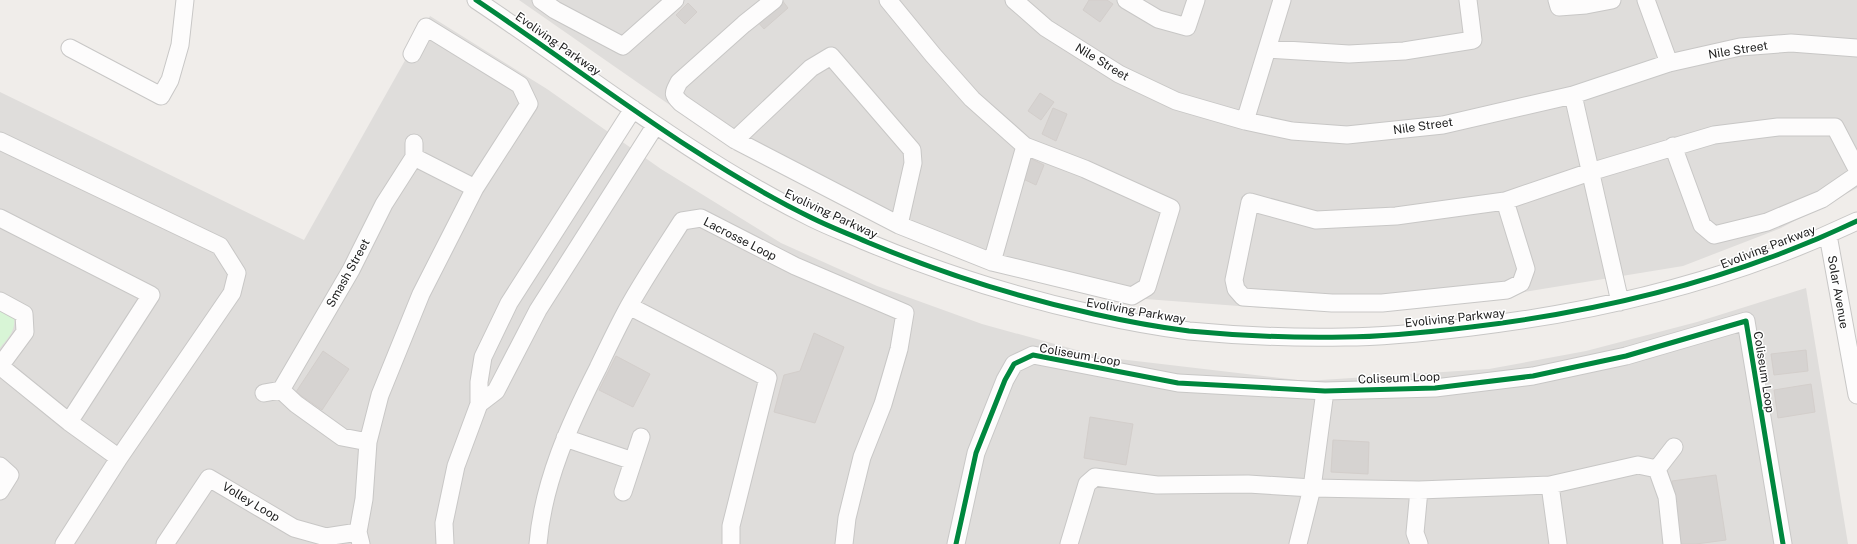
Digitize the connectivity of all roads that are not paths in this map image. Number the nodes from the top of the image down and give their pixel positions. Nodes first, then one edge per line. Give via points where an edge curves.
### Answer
1 (185, 0) edge
2 (476, 0) edge
3 (541, 0) edge
4 (675, 0) edge
5 (774, 0) edge
6 (888, 0) edge
7 (1014, 0) edge
8 (1126, 0) edge
9 (1196, 0) edge
10 (1282, 0) edge
11 (1468, 0) edge
12 (1556, 0) edge
13 (1612, 0) edge
14 (1646, 0) edge
15 (560, 5) edge
16 (70, 48) dead end
17 (1857, 48) edge
18 (1268, 49) junction
19 (412, 54) dead end
20 (1669, 63) junction
21 (1573, 95) junction
22 (633, 109) junction
23 (1245, 121) junction
24 (655, 126) junction
25 (618, 133) junction
26 (735, 140) junction
27 (0, 141) edge
28 (1025, 146) junction
29 (1673, 146) junction
30 (641, 147) junction
31 (1857, 169) edge
32 (1590, 172) junction
33 (1857, 175) edge
34 (475, 188) junction
35 (1505, 201) junction
36 (0, 218) edge
37 (1857, 221) edge
38 (898, 225) junction
39 (557, 227) junction
40 (1828, 235) junction
41 (580, 242) junction
42 (992, 262) junction
43 (0, 302) edge
44 (1620, 302) junction
45 (629, 306) junction
46 (0, 366) edge
47 (281, 390) junction
48 (1325, 391) junction
49 (264, 393) dead end
50 (1857, 395) edge
51 (478, 404) junction
52 (69, 422) junction
53 (641, 437) dead end
54 (565, 438) junction
55 (368, 442) junction
56 (1674, 446) dead end
57 (119, 458) junction
58 (633, 461) junction
59 (0, 466) edge
60 (1657, 468) junction
61 (1550, 485) junction
62 (1312, 488) junction
63 (1418, 490) junction
64 (0, 491) edge
65 (624, 492) dead end
66 (359, 538) edge
67 (64, 544) edge
68 (165, 544) edge
69 (445, 544) edge
70 (538, 544) edge
71 (730, 544) edge
72 (844, 544) edge
73 (956, 544) edge
74 (1069, 544) edge
75 (1298, 544) edge
76 (1419, 544) edge
77 (1558, 544) edge
78 (1672, 544) edge
79 (1783, 544) edge

1 - 16 street via 180,45 170,80 161,96
2 - 22 street, Evoliving Parkway
3 - 15 street
4 - 15 street via 623,46
5 - 26 street via 679,82 674,92 674,96 681,103
6 - 28 street via 932,55 972,99
7 - 23 street, Nile Street via 1046,28 1118,74 1176,101
8 - 9 street via 1158,19 1187,27
10 - 18 street
11 - 18 street via 1473,40 1404,51 1349,54
12 - 13 street via 1560,7
14 - 20 street
17 - 20 street, Nile Street via 1790,43 1740,47
18 - 23 street
19 - 34 street via 426,27 520,85 526,97 528,104
20 - 21 street, Nile Street
21 - 23 street, Nile Street via 1443,125 1347,135 1292,131
21 - 32 street
22 - 24 street, Evoliving Parkway
22 - 25 street
24 - 30 street
24 - 44 street, Evoliving Parkway via 770,197 816,220 915,262 1017,296 1156,326 1245,335 1346,338 1511,322 1572,313
25 - 30 street
25 - 39 street
26 - 38 street
26 - 38 street via 811,68 831,56 912,150 913,163
27 - 57 street via 220,246 237,273 232,292
28 - 42 street
28 - 42 street via 1170,208 1146,287 1132,296
29 - 31 street via 1714,135 1778,127 1834,127
29 - 32 street
29 - 33 street via 1702,225 1714,235 1767,222 1822,199
30 - 41 street
32 - 35 street
32 - 44 street
34 - 47 street, Smash Street via 414,150 351,270
34 - 55 street via 421,294 380,395
35 - 35 street via 1396,216 1316,220 1250,202 1234,280 1236,289 1243,297 1382,303 1507,290 1521,283 1526,269
36 - 52 street via 150,295
37 - 40 street, Evoliving Parkway
38 - 42 street
39 - 41 street
39 - 51 street via 509,303 483,357
40 - 44 street, Evoliving Parkway via 1702,282
40 - 50 street, Solar Avenue
41 - 51 street via 538,310 496,391
43 - 46 street via 24,314 25,332
45 - 54 street, Lacrosse Loop
45 - 71 street via 768,378 731,526
45 - 72 street, Lacrosse Loop via 682,221 701,218 795,266 905,313 899,349 883,404 862,458
46 - 52 street
47 - 49 street
47 - 55 street via 342,437
48 - 62 street
48 - 73 street, Coliseum Loop via 1178,383 1034,355 1014,364 1004,380 976,453
48 - 79 street, Coliseum Loop via 1435,388 1533,376 1626,356 1746,321
51 - 69 street via 456,466 444,522
52 - 57 street
53 - 58 street
54 - 58 street
54 - 70 street, Lacrosse Loop via 546,493
55 - 66 street
56 - 60 street
57 - 67 street
58 - 65 street
59 - 64 street via 10,475
60 - 61 street via 1638,465
60 - 78 street via 1667,497
61 - 63 street
61 - 77 street
62 - 63 street
62 - 74 street via 1248,484 1157,485 1095,477 1087,484
62 - 75 street
63 - 76 street via 1415,534
66 - 68 street, Volley Loop via 326,537 294,528 212,472

